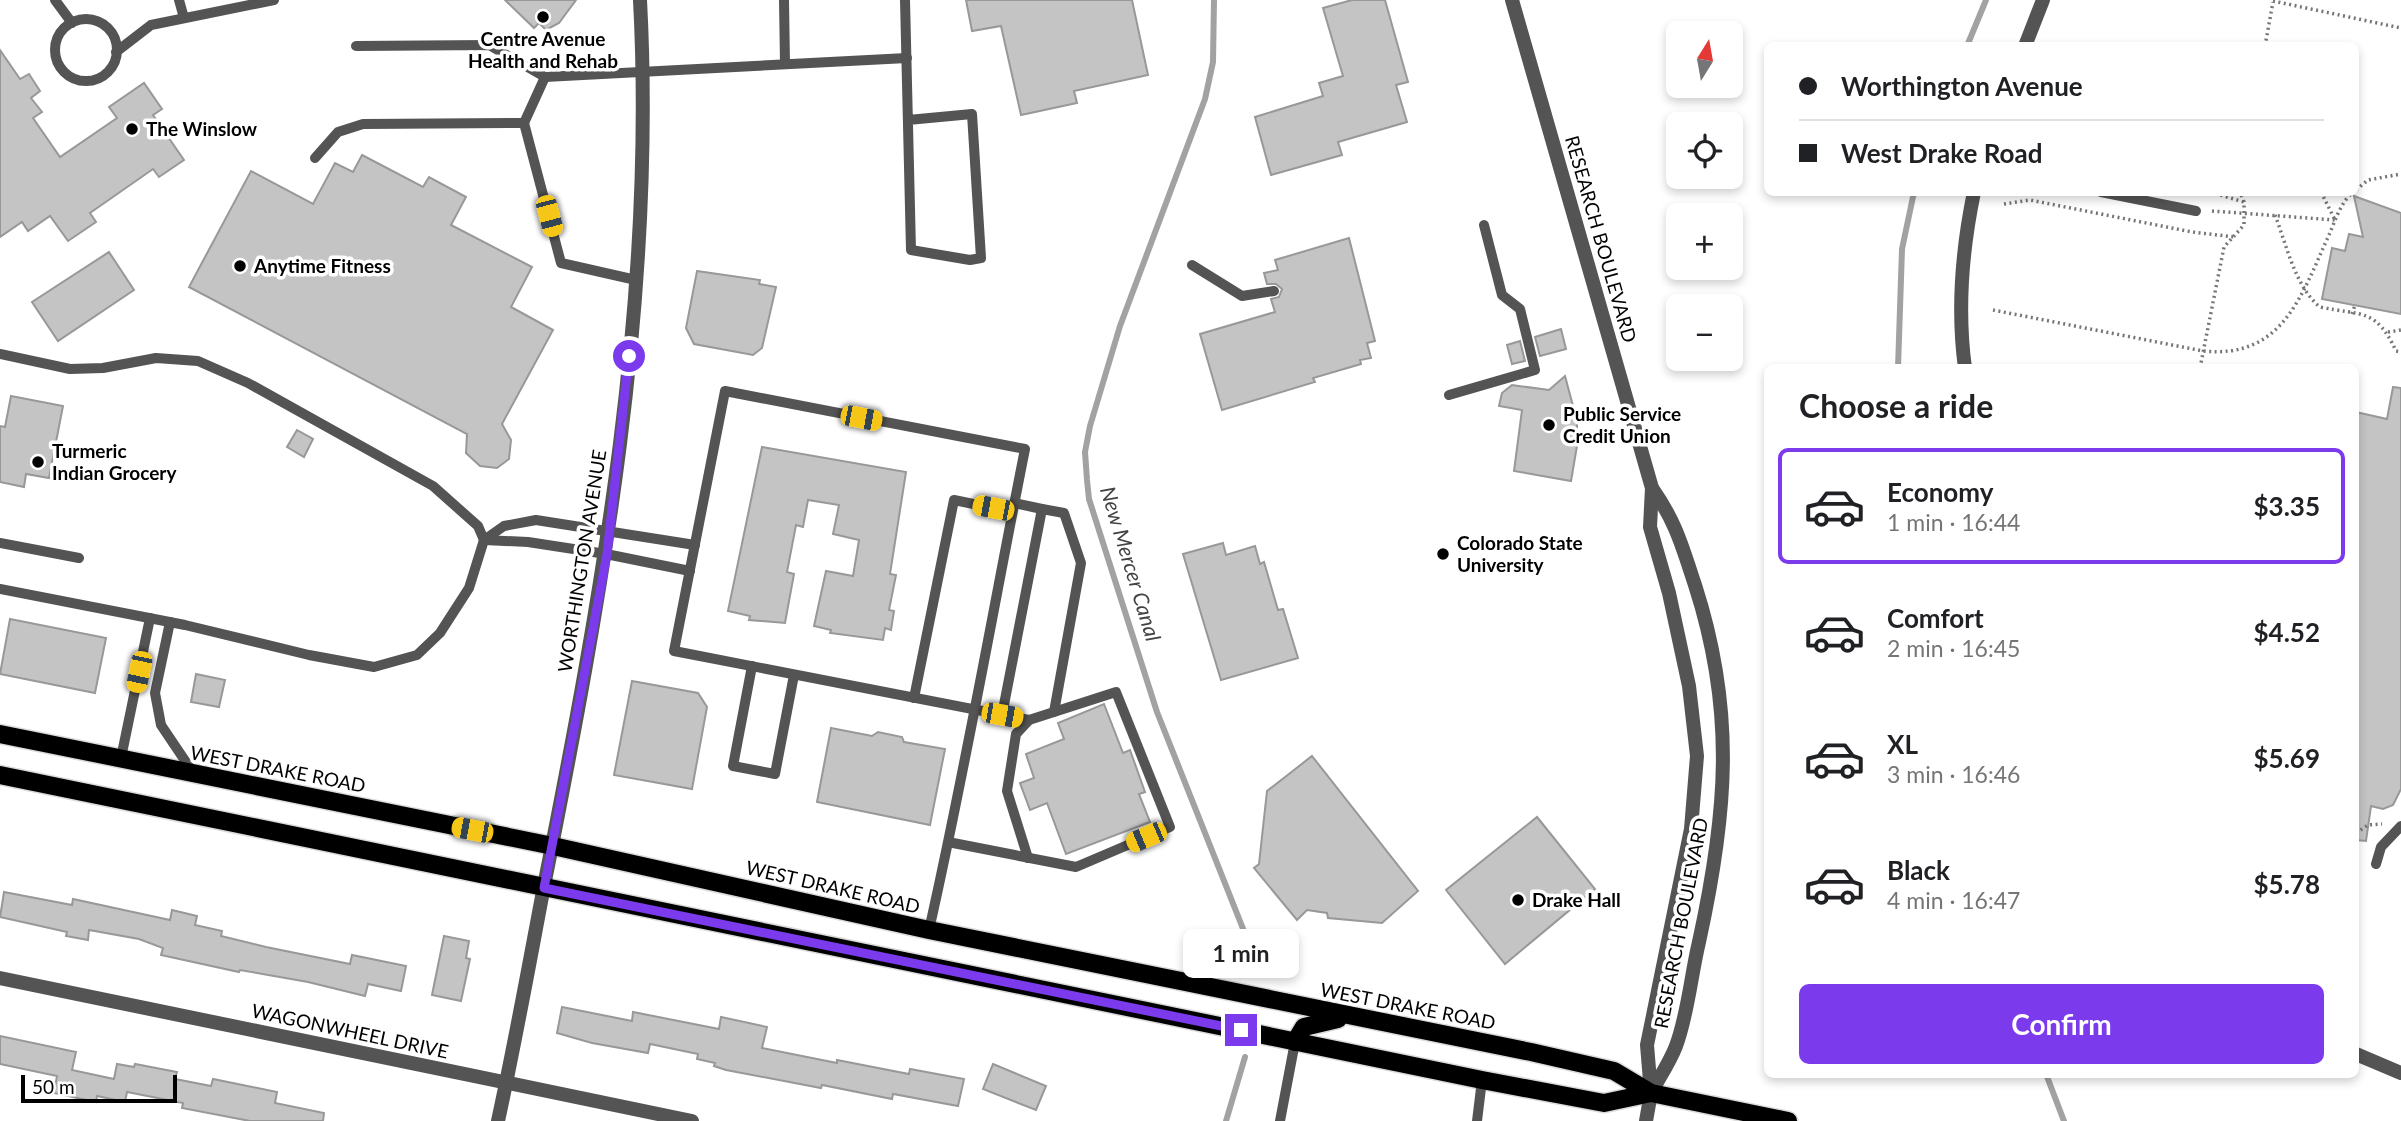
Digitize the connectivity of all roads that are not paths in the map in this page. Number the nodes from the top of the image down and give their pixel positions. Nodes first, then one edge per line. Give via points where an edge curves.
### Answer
1 (55, 0) edge
2 (179, 0) edge
3 (274, 0) edge
4 (640, 0) edge
5 (784, 0) edge
6 (905, 0) edge
7 (1512, 0) edge
8 (2043, 0) edge
9 (184, 18) junction
10 (72, 23) junction
11 (2027, 42) edge
12 (356, 46) dead end
13 (116, 52) junction
14 (907, 58) junction
15 (785, 64) junction
16 (643, 71) junction
17 (545, 77) junction
18 (908, 120) junction
19 (524, 123) junction
20 (315, 158) dead end
21 (1973, 196) edge
22 (2121, 196) edge
23 (2196, 211) road end
24 (1483, 225) dead end
25 (1192, 265) dead end
26 (636, 280) junction
27 (1274, 290) dead end
28 (0, 354) edge
29 (1965, 364) edge
30 (1449, 395) dead end
31 (1652, 488) junction
32 (1013, 508) junction
33 (1042, 509) junction
34 (609, 530) junction
35 (484, 540) junction
36 (0, 543) edge
37 (695, 545) junction
38 (607, 554) junction
39 (79, 558) dead end
40 (690, 571) junction
41 (0, 589) edge
42 (150, 618) junction
43 (170, 622) junction
44 (752, 666) junction
45 (794, 675) junction
46 (914, 698) junction
47 (974, 710) junction
48 (1054, 712) junction
49 (1002, 715) junction
50 (1029, 720) junction
51 (0, 734) edge
52 (121, 758) junction
53 (194, 774) junction
54 (0, 775) edge
55 (2397, 828) edge
56 (948, 842) junction
57 (553, 846) junction
58 (1028, 858) junction
59 (2376, 864) dead end
60 (544, 888) junction
61 (929, 930) junction
62 (0, 978) edge
63 (1369, 1020) junction
64 (1295, 1042) junction
65 (2359, 1055) edge
66 (2401, 1073) edge
67 (1482, 1080) junction
68 (506, 1084) junction
69 (1651, 1093) junction
70 (498, 1121) edge
71 (692, 1121) edge
72 (1280, 1121) edge
73 (1477, 1121) edge
74 (1646, 1121) edge
75 (1788, 1121) edge

1 - 10 lane
2 - 9 lane
3 - 9 lane
4 - 16 street, WORTHINGTON AVENUE
5 - 15 lane
6 - 14 lane
7 - 31 street, RESEARCH BOULEVARD
8 - 11 street
9 - 13 lane via 150,25
10 - 13 lane via 85,20 104,26 115,41
10 - 13 lane via 56,40 55,55 66,75 86,81 102,76
12 - 17 lane via 489,45
14 - 15 lane
14 - 18 lane
15 - 16 lane
16 - 17 lane
16 - 26 street, WORTHINGTON AVENUE
17 - 19 lane
18 - 18 lane via 911,250 981,258 972,114
19 - 20 lane via 363,124 338,132
19 - 26 lane via 561,263
21 - 29 street via 1965,234 1961,299
22 - 23 lane
24 - 30 lane via 1502,295 1520,309 1535,370
25 - 27 lane via 1242,296
26 - 34 street, WORTHINGTON AVENUE
28 - 35 lane via 69,369 156,358 198,362 248,383 433,486 478,526
31 - 69 street, RESEARCH BOULEVARD via 1650,527 1689,685 1697,756 1691,829 1647,1045
31 - 69 street, RESEARCH BOULEVARD via 1673,518 1707,624 1719,679 1725,752 1722,814 1707,903 1676,1045
32 - 33 lane
32 - 37 lane via 1025,449 725,391
32 - 46 lane via 954,500
32 - 47 lane
33 - 48 lane via 1064,513 1081,563
33 - 49 lane
34 - 35 lane via 536,520 504,526
34 - 37 lane
34 - 38 street, WORTHINGTON AVENUE
35 - 38 lane
35 - 43 lane via 469,588 440,633 417,655 374,667
36 - 39 lane
37 - 40 lane
38 - 40 lane
38 - 57 street, WORTHINGTON AVENUE
40 - 44 lane via 674,651
41 - 42 lane
42 - 43 lane
42 - 52 lane
43 - 53 lane via 155,693 161,725
44 - 45 lane
44 - 45 lane via 733,766 775,774
45 - 46 lane
46 - 47 lane
47 - 49 lane
47 - 56 lane
48 - 50 lane
48 - 58 lane via 1116,692 1170,827 1076,867
49 - 50 lane
50 - 58 lane via 1016,734 1007,790
51 - 52 main road, WEST DRAKE ROAD
52 - 53 main road, WEST DRAKE ROAD
53 - 57 main road, WEST DRAKE ROAD
54 - 60 main road, WEST DRAKE ROAD
55 - 59 lane via 2381,847
56 - 58 lane
56 - 61 lane
57 - 60 street, WORTHINGTON AVENUE
57 - 61 main road, WEST DRAKE ROAD
60 - 64 main road, WEST DRAKE ROAD
60 - 68 street, WORTHINGTON AVENUE
61 - 63 main road, WEST DRAKE ROAD
62 - 68 street, WAGONWHEEL DRIVE
63 - 64 main road via 1315,1022 1304,1027
63 - 69 main road, WEST DRAKE ROAD via 1614,1071
64 - 67 main road, WEST DRAKE ROAD
64 - 72 lane
65 - 66 street
67 - 69 main road, WEST DRAKE ROAD via 1605,1103
67 - 73 lane
68 - 70 street, WORTHINGTON AVENUE
68 - 71 street, WAGONWHEEL DRIVE
69 - 74 street
69 - 75 main road, WEST DRAKE ROAD

